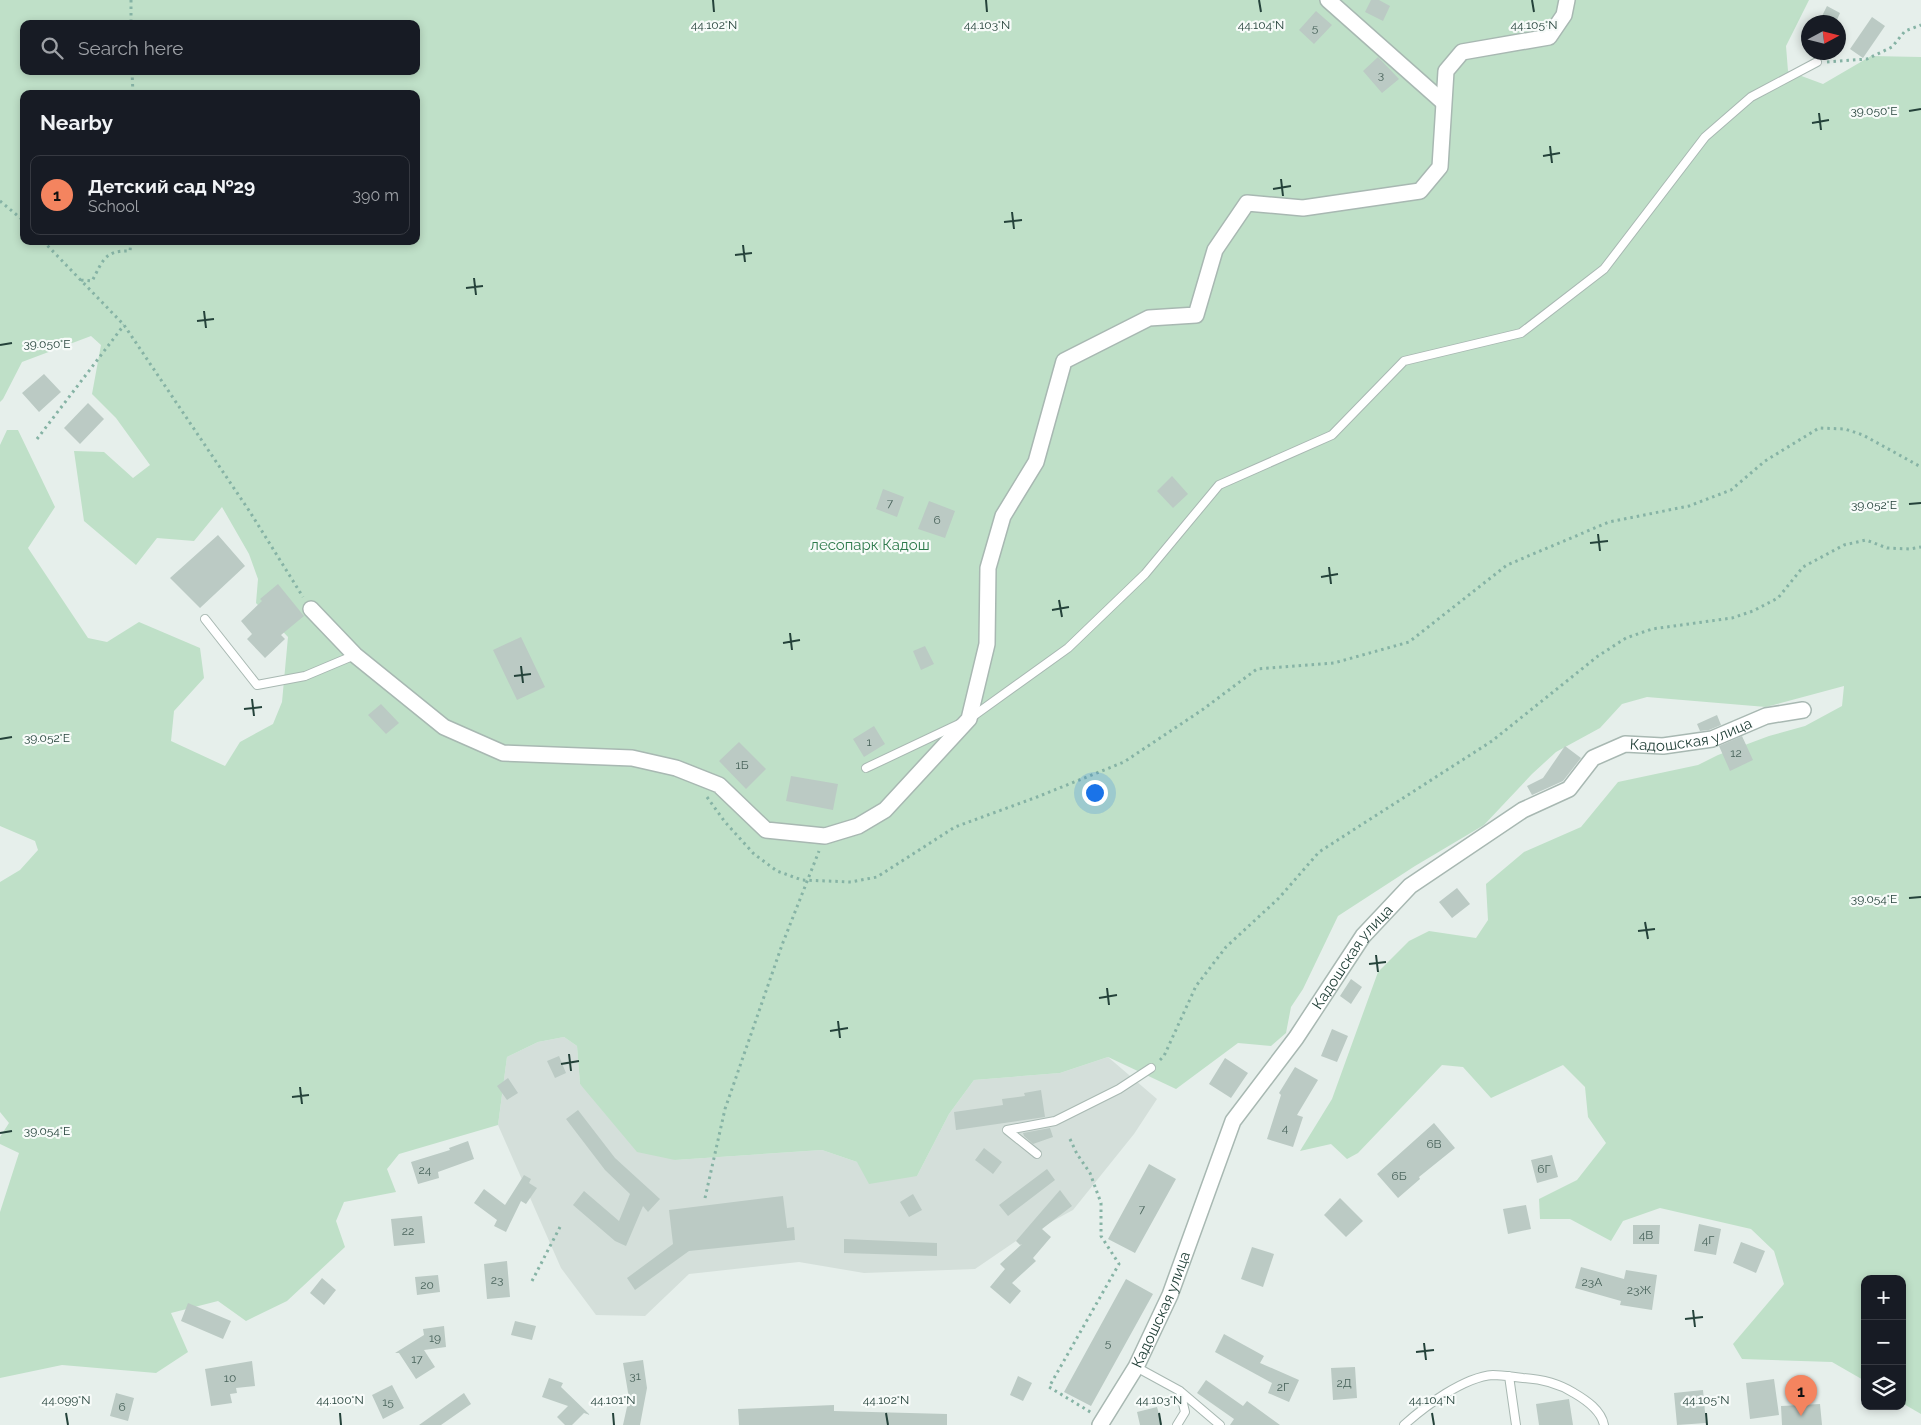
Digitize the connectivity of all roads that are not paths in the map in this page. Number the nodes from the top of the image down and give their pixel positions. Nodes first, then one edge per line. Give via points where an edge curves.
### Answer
1 (1328, 0) edge
2 (1567, 0) edge
3 (1817, 62) road end
4 (1443, 102) junction
5 (311, 609) road end
6 (205, 620) dead end
7 (355, 655) junction
8 (1803, 710) dead end
9 (969, 719) junction
10 (866, 768) dead end
11 (1151, 1068) road end
12 (1036, 1154) dead end
13 (1136, 1367) junction
14 (1509, 1376) junction
15 (1180, 1391) junction
16 (1102, 1422) edge
17 (1177, 1425) edge
18 (1220, 1425) edge
19 (1404, 1425) edge
20 (1516, 1425) edge
21 (1604, 1425) edge

1 - 4 street
2 - 4 street via 1564,15 1549,38 1462,52 1446,71
3 - 9 lane via 1751,98 1705,137 1604,270 1521,333 1404,361 1332,435 1219,485 1145,574 1068,648
4 - 9 street via 1440,167 1420,191 1303,208 1247,203 1215,250 1196,315 1149,318 1064,361 1036,462 1003,516 988,568 987,644
5 - 7 street
6 - 7 lane via 256,685 305,676
7 - 9 street via 444,727 503,753 632,758 676,768 719,785 766,830 825,836 858,826 885,810
8 - 13 street, Кадошская улица via 1766,716 1712,739 1663,746 1625,744 1593,758 1569,789 1523,810 1410,886 1363,936 1296,1038 1233,1120 1170,1295
9 - 10 lane
11 - 12 lane via 1119,1089 1055,1122 1007,1130
13 - 15 lane
13 - 16 street, Кадошская улица
14 - 19 lane via 1492,1375 1458,1385
14 - 20 lane
14 - 21 lane via 1560,1384 1588,1401
15 - 17 lane via 1185,1412
15 - 18 lane

